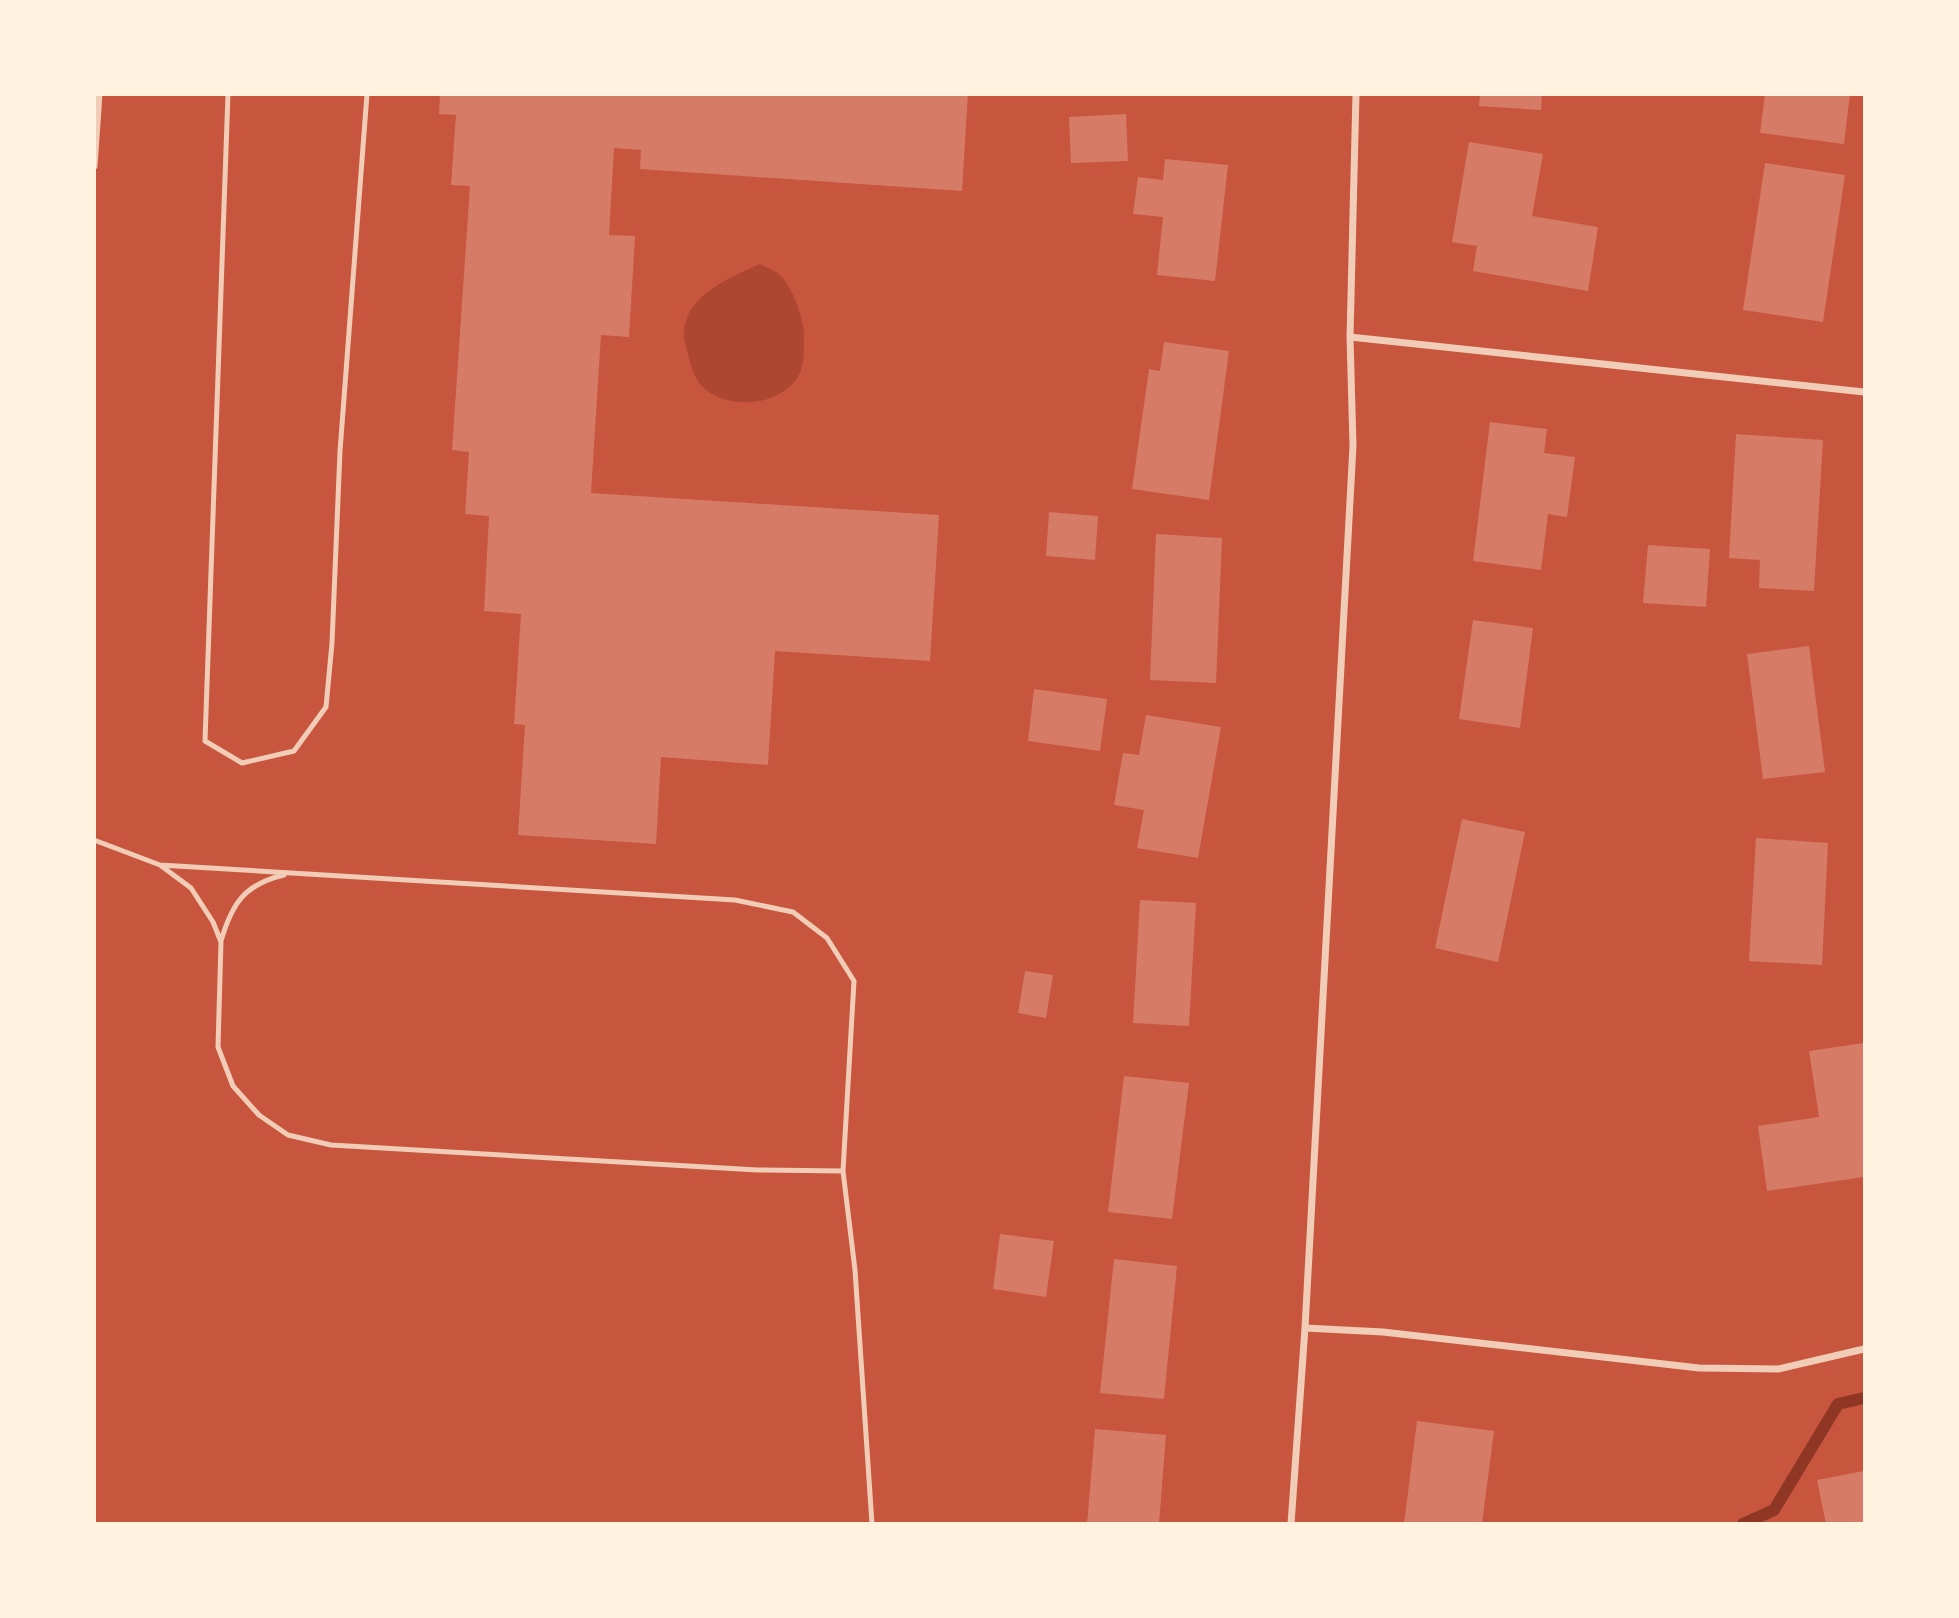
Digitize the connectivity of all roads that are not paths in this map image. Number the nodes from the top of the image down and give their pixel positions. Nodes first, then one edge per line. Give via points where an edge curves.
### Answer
1 (99, 94) edge
2 (228, 94) edge
3 (367, 94) edge
4 (1356, 94) edge
5 (94, 166) edge
6 (1350, 337) junction
7 (1864, 392) edge
8 (94, 840) edge
9 (160, 865) junction
10 (290, 873) junction
11 (221, 942) junction
12 (843, 1171) junction
13 (1305, 1328) junction
14 (1864, 1349) edge
15 (872, 1524) edge
16 (1291, 1524) edge

1 - 5 street
2 - 3 lane via 205,740 242,763 294,751 326,707
4 - 6 street
6 - 7 street
6 - 13 street via 1353,446
8 - 9 lane
9 - 10 lane
9 - 11 lane via 191,888
10 - 11 lane via 259,881 241,897 226,922
10 - 12 lane via 735,900 793,912 827,937 854,981
11 - 12 lane via 218,1047 233,1086 259,1115 288,1135 331,1145 757,1171
12 - 15 lane via 855,1270
13 - 14 street via 1383,1332 1699,1368 1778,1369
13 - 16 street

